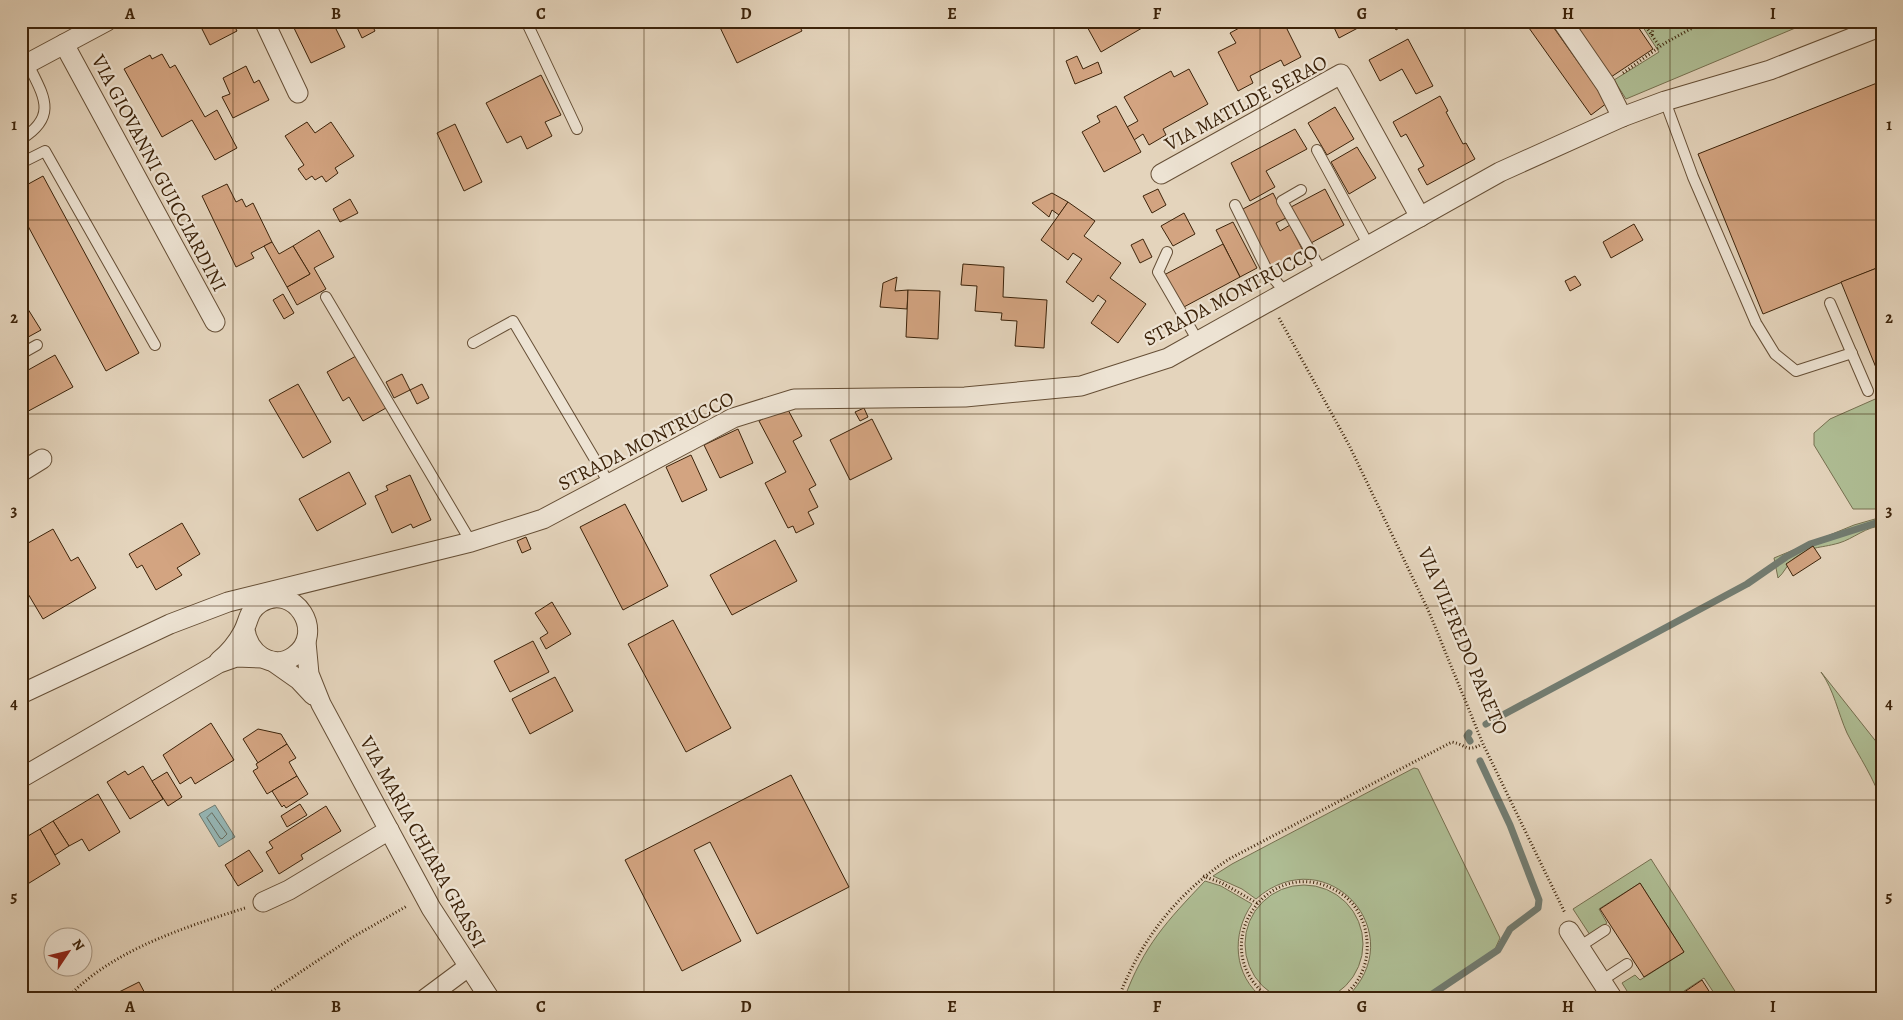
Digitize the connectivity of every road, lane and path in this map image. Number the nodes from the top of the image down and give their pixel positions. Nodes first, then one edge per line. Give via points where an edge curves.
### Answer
1 (107, 21) edge
2 (264, 21) edge
3 (526, 21) edge
4 (1562, 21) edge
5 (1642, 21) edge
6 (1654, 21) edge
7 (1704, 21) edge
8 (1882, 26) edge
9 (1652, 36) junction
10 (64, 44) junction
11 (1660, 47) junction
12 (24, 65) edge
13 (1606, 85) junction
14 (298, 93) dead end
15 (1665, 101) junction
16 (1622, 117) junction
17 (577, 129) dead end
18 (21, 139) edge
19 (21, 150) edge
20 (1316, 150) dead end
21 (24, 162) edge
22 (1161, 174) dead end
23 (1301, 190) dead end
24 (1235, 205) dead end
25 (1420, 217) junction
26 (1369, 246) junction
27 (1167, 252) dead end
28 (1322, 272) junction
29 (1286, 293) junction
30 (326, 297) dead end
31 (1269, 302) junction
32 (1830, 303) dead end
33 (215, 322) dead end
34 (1198, 341) junction
35 (473, 343) dead end
36 (37, 345) dead end
37 (155, 345) dead end
38 (21, 354) edge
39 (1852, 354) junction
40 (1868, 391) dead end
41 (42, 459) dead end
42 (21, 472) edge
43 (610, 485) junction
44 (471, 542) junction
45 (319, 579) junction
46 (277, 589) junction
47 (250, 605) junction
48 (303, 609) junction
49 (245, 629) junction
50 (306, 642) junction
51 (267, 660) junction
52 (212, 667) junction
53 (21, 694) edge
54 (321, 704) junction
55 (1483, 744) junction
56 (21, 778) edge
57 (389, 830) junction
58 (1203, 876) junction
59 (425, 896) junction
60 (263, 902) joint
61 (1257, 903) junction
62 (1605, 930) dead end
63 (1569, 931) joint
64 (1579, 947) junction
65 (1627, 964) dead end
66 (468, 967) junction
67 (1601, 981) junction
68 (71, 999) edge
69 (260, 999) edge
70 (425, 999) edge
71 (490, 999) edge
72 (1118, 999) edge
73 (1271, 999) edge
74 (1338, 999) edge
75 (1613, 999) edge

1 - 10 street
2 - 14 street
3 - 17 lane
4 - 13 street
5 - 9 path
6 - 9 path
7 - 11 path
8 - 15 street, STRADA MONTRUCCO via 1770,70
9 - 11 path
10 - 12 street
10 - 33 street, VIA GIOVANNI GUICCIARDINI
11 - 13 path
12 - 18 lane via 44,97 46,114 39,125
13 - 16 street
15 - 16 street, STRADA MONTRUCCO
15 - 39 lane via 1693,177 1756,324 1775,354 1796,371
16 - 25 street, STRADA MONTRUCCO via 1500,172
19 - 21 lane
20 - 26 lane
21 - 37 lane via 44,151
22 - 25 street, VIA MATILDE SERAO via 1341,74
23 - 28 lane via 1282,201
24 - 29 lane via 1268,272
25 - 26 street, STRADA MONTRUCCO
26 - 28 street, STRADA MONTRUCCO
27 - 34 lane via 1158,272
28 - 29 street, STRADA MONTRUCCO
29 - 31 street, STRADA MONTRUCCO
30 - 44 lane
31 - 34 street, STRADA MONTRUCCO
31 - 55 path, VIA VILFREDO PARETO via 1349,445 1429,612
32 - 39 lane
34 - 43 street, STRADA MONTRUCCO via 1168,358 1081,386 965,397 794,399 733,418
35 - 43 lane via 513,321
36 - 38 lane
39 - 40 lane
41 - 42 street
43 - 44 street, STRADA MONTRUCCO via 543,519
44 - 45 street, STRADA MONTRUCCO
45 - 46 street, STRADA MONTRUCCO
45 - 48 street via 308,590
46 - 47 street, STRADA MONTRUCCO
46 - 48 street via 295,595
47 - 48 street, STRADA MONTRUCCO via 278,598
47 - 49 street
47 - 53 street, STRADA MONTRUCCO via 170,624
48 - 50 street via 309,632
49 - 51 street via 250,646
49 - 52 street via 234,646
50 - 51 street via 292,658
50 - 54 street, VIA MARIA CHIARA GRASSI via 309,674
51 - 52 street via 236,657
51 - 54 street, VIA MARIA CHIARA GRASSI via 299,680
52 - 56 street
54 - 57 street, VIA MARIA CHIARA GRASSI
55 - 58 path via 1467,749 1452,742 1229,859
55 - 63 path, VIA VILFREDO PARETO via 1567,917
57 - 59 street, VIA MARIA CHIARA GRASSI
57 - 60 street
58 - 61 path
58 - 72 path via 1154,929 1139,952
59 - 66 street, VIA MARIA CHIARA GRASSI
59 - 69 path via 353,937
60 - 68 path via 173,932 131,952 83,982 72,993
61 - 73 path via 1243,928 1242,956 1252,982
61 - 74 path via 1280,886 1308,882 1335,890 1352,903 1363,921 1368,949 1360,976 1352,988
62 - 64 lane
63 - 64 street
64 - 67 street
65 - 67 lane
66 - 70 street
66 - 71 street, VIA MARIA CHIARA GRASSI
67 - 75 street

